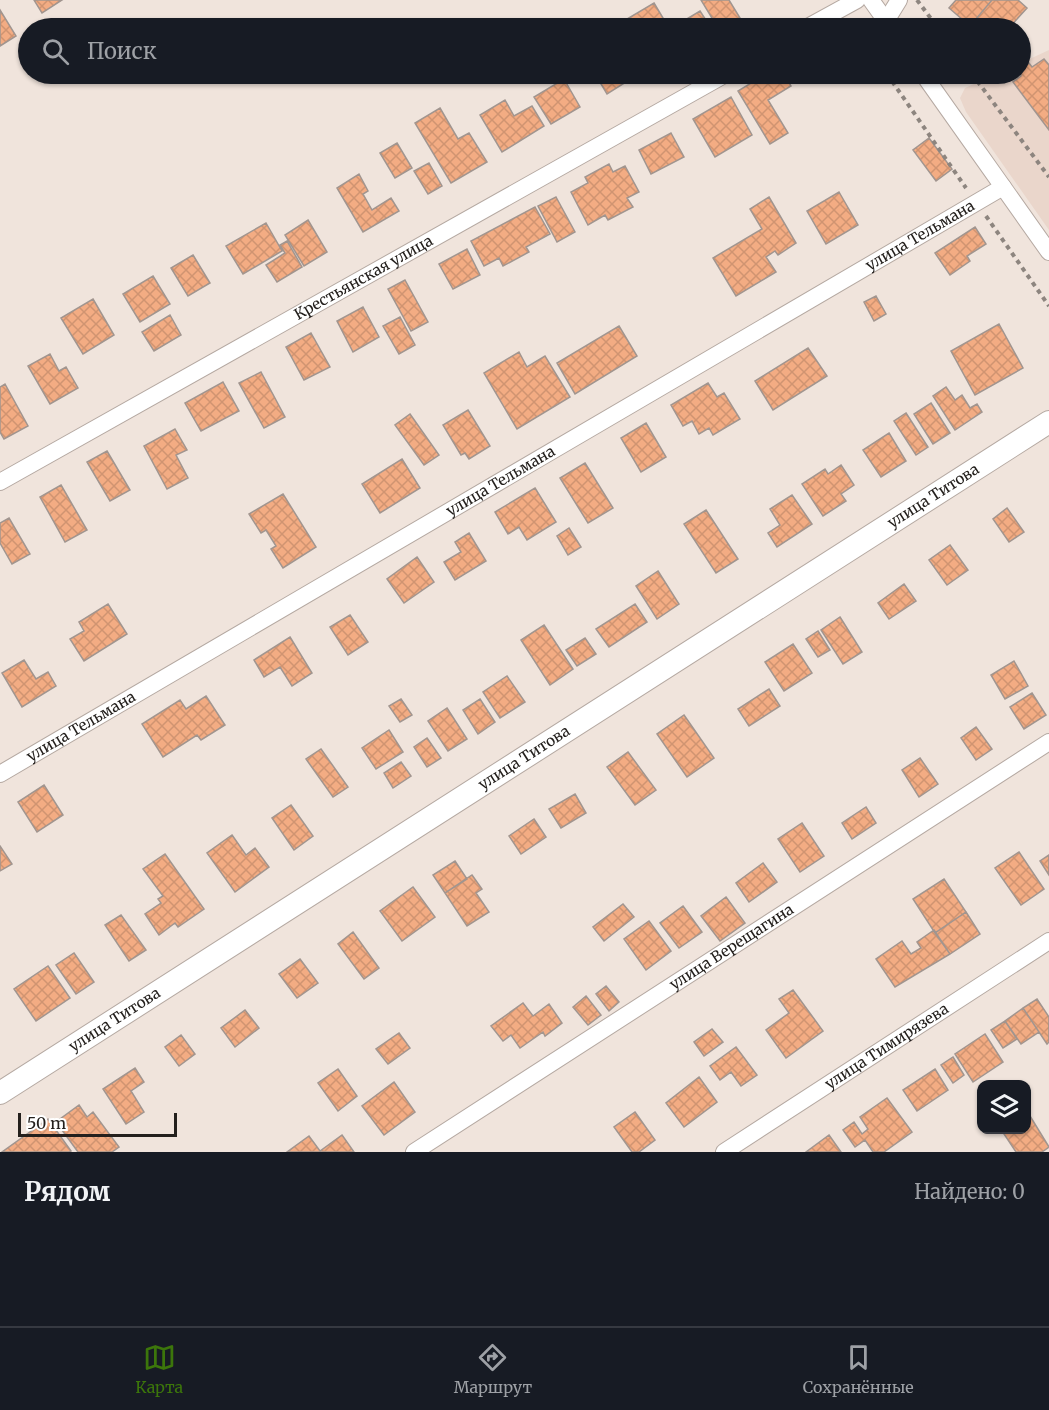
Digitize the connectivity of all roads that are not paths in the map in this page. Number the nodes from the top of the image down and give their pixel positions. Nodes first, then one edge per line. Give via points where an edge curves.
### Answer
1 (857, 0) edge
2 (871, 0) edge
3 (899, 0) edge
4 (824, 18) edge
5 (884, 18) edge
6 (892, 18) edge
7 (708, 84) edge
8 (930, 84) edge
9 (1003, 187) junction
10 (1049, 252) edge
11 (1049, 422) edge
12 (0, 482) edge
13 (1049, 742) edge
14 (0, 774) edge
15 (1049, 941) edge
16 (0, 1093) edge
17 (414, 1152) edge
18 (724, 1152) edge

1 - 4 street
2 - 5 street
3 - 6 street
7 - 12 street, Крестьянская улица
8 - 9 street
9 - 10 street
9 - 14 street, улица Тельмана
11 - 16 main road, улица Титова
13 - 17 street, улица Верещагина
15 - 18 street, улица Тимирязева

